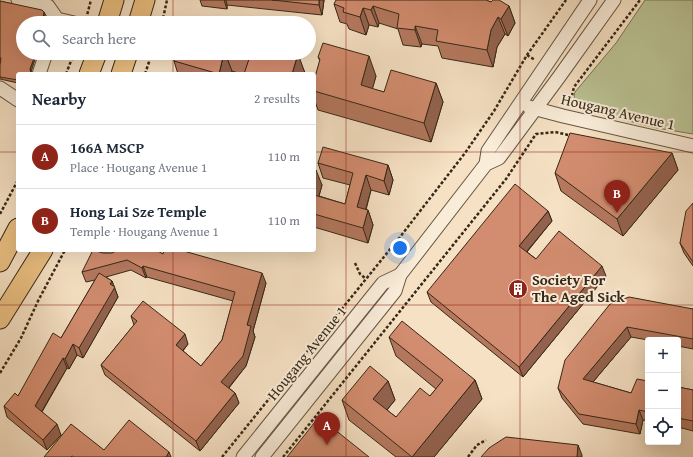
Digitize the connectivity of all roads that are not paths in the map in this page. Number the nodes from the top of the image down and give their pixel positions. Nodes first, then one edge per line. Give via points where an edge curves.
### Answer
1 (18, 0) edge
2 (114, 0) edge
3 (145, 0) edge
4 (590, 0) edge
5 (614, 0) edge
6 (53, 16) edge
7 (109, 16) edge
8 (140, 16) edge
9 (576, 23) junction
10 (591, 33) junction
11 (44, 60) edge
12 (94, 60) edge
13 (126, 60) edge
14 (40, 72) edge
15 (90, 72) edge
16 (122, 72) edge
17 (0, 88) edge
18 (16, 99) edge
19 (519, 104) junction
20 (536, 108) junction
21 (693, 146) edge
22 (486, 164) junction
23 (16, 232) edge
24 (42, 252) edge
25 (0, 262) edge
26 (400, 275) junction
27 (0, 319) edge
28 (243, 457) edge
29 (262, 457) edge

1 - 6 street via 48,6
2 - 7 highway
3 - 8 highway
4 - 9 street
5 - 10 street
9 - 10 street
9 - 19 street
10 - 20 street
11 - 14 street
12 - 15 highway
13 - 16 highway
17 - 18 street
19 - 20 street, Hougang Avenue 1
19 - 22 street, Hougang Avenue 1 via 488,151
20 - 21 street, Hougang Avenue 1
20 - 22 street, Hougang Avenue 1 via 498,158
22 - 26 street, Hougang Avenue 1
23 - 25 highway
24 - 27 highway
26 - 28 street, Hougang Avenue 1 via 383,283
26 - 29 street, Hougang Avenue 1 via 395,291

